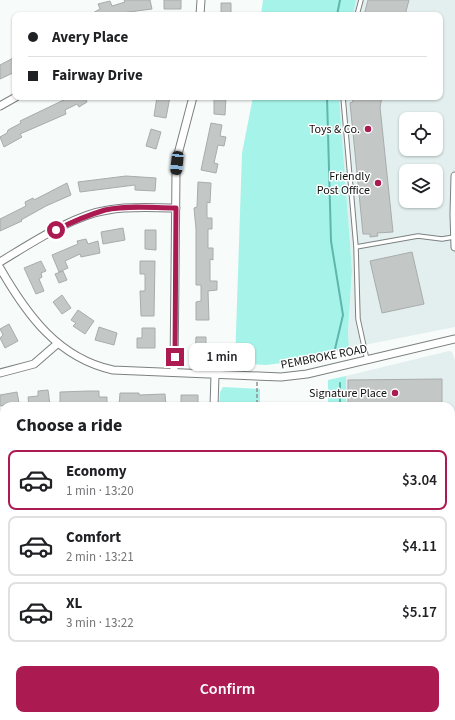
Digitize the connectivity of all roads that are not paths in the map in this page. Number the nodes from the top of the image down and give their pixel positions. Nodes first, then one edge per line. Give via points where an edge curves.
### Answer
1 (201, 0) edge
2 (361, 0) edge
3 (200, 12) edge
4 (358, 12) edge
5 (12, 99) edge
6 (192, 100) edge
7 (343, 100) edge
8 (0, 106) edge
9 (455, 176) edge
10 (176, 208) junction
11 (454, 237) edge
12 (356, 247) junction
13 (455, 247) edge
14 (0, 262) edge
15 (0, 268) edge
16 (455, 340) edge
17 (57, 344) junction
18 (367, 360) junction
19 (174, 372) junction
20 (0, 373) edge
21 (215, 375) junction
22 (214, 402) edge

1 - 3 street
2 - 4 lane
5 - 8 street
6 - 10 street via 178,154
7 - 12 lane
9 - 11 street
10 - 14 street via 129,207 83,217 43,236
10 - 19 street
11 - 12 lane via 442,239 418,236
11 - 13 street
12 - 18 lane via 358,319
15 - 17 street, PEMBROKE ROAD via 10,286
16 - 18 street, PEMBROKE ROAD
17 - 19 street, PEMBROKE ROAD via 71,354 100,367 125,371
17 - 20 street via 34,364
18 - 21 street, PEMBROKE ROAD via 292,376
19 - 21 street, PEMBROKE ROAD
21 - 22 street

